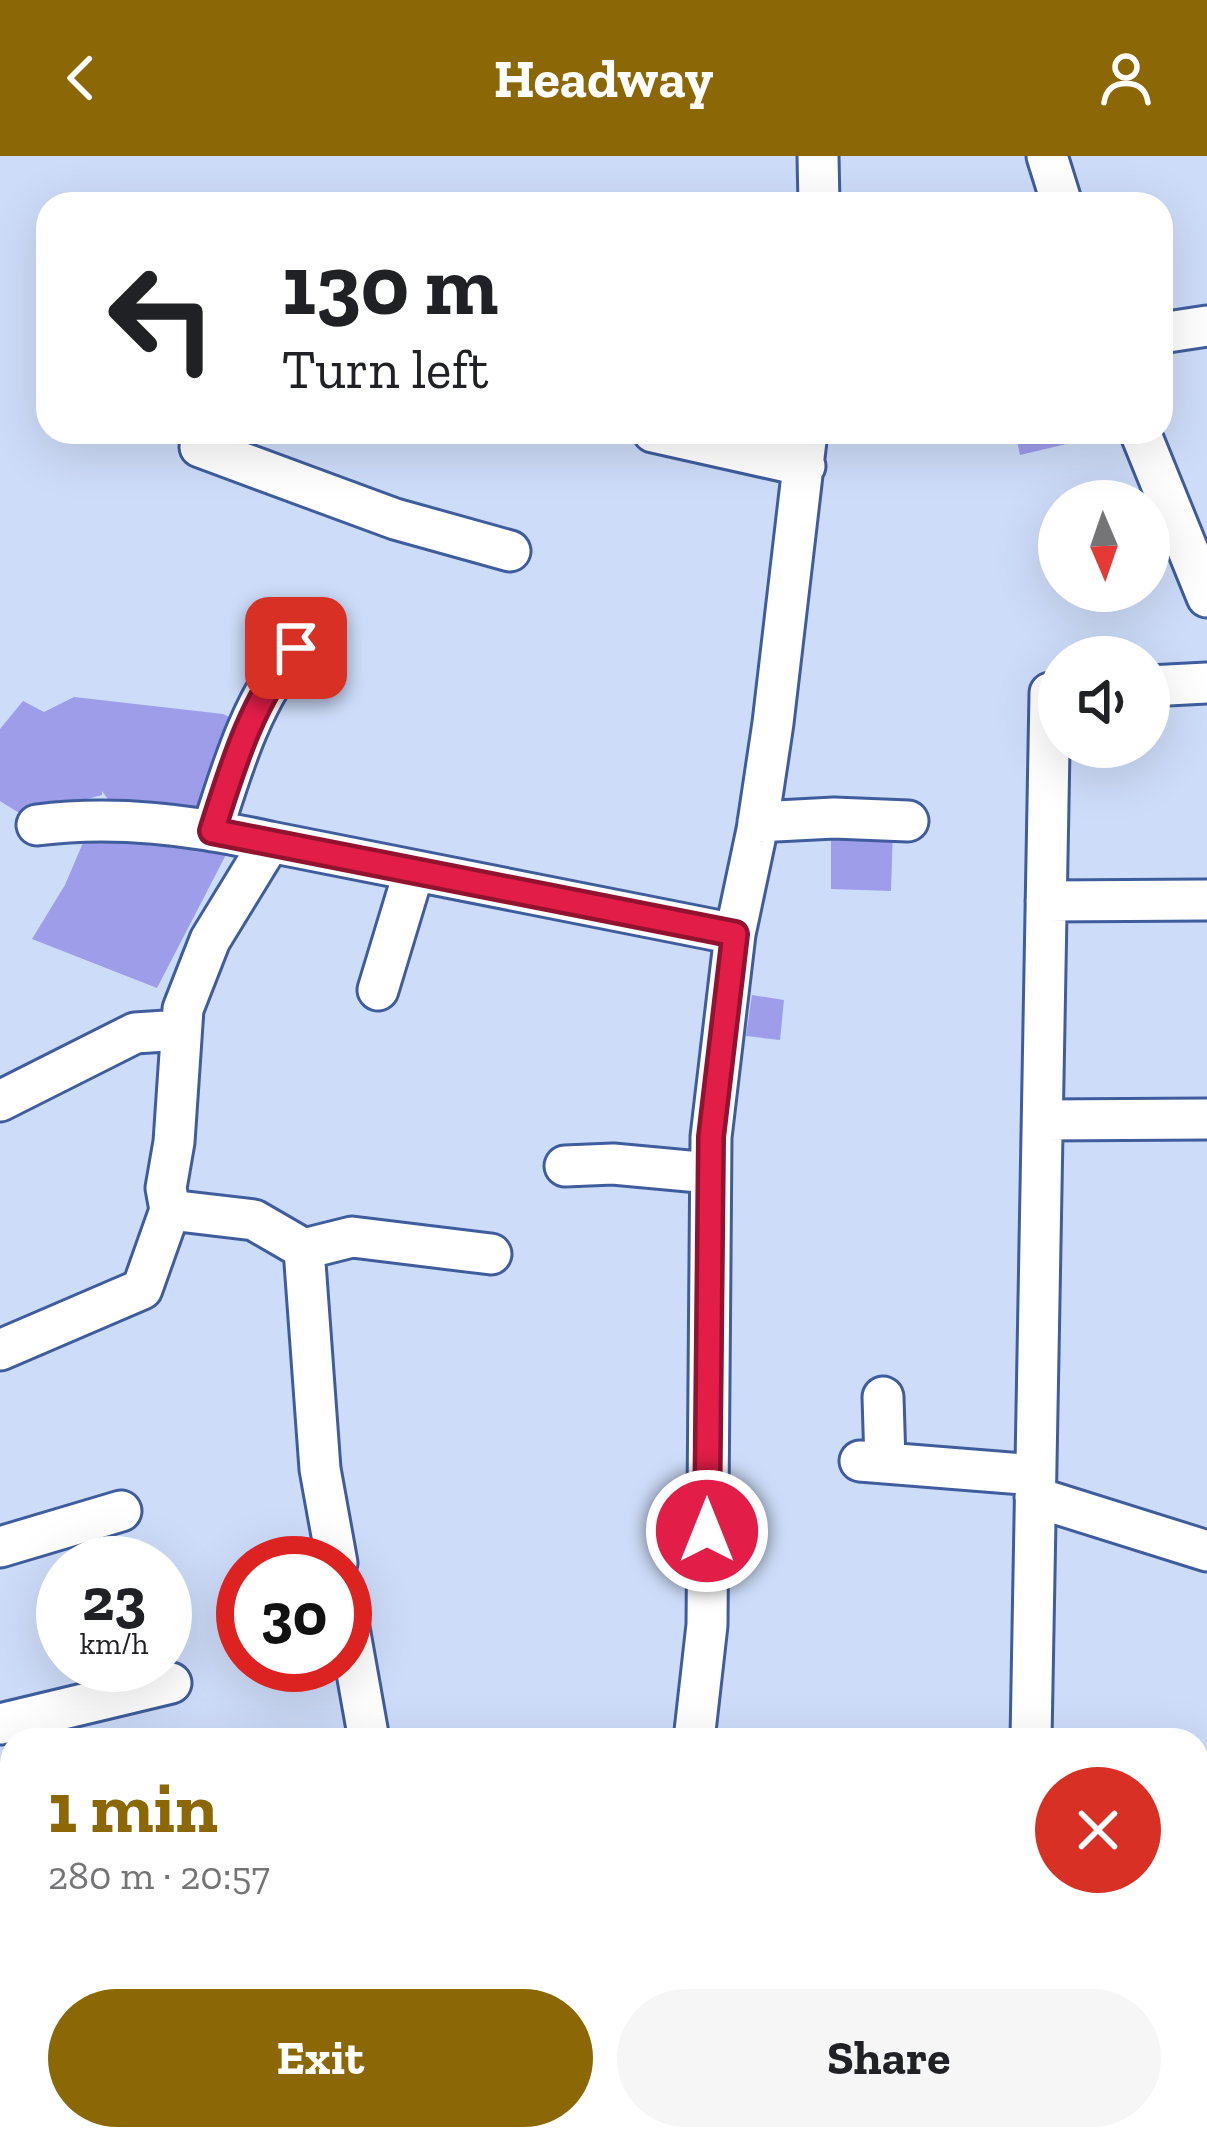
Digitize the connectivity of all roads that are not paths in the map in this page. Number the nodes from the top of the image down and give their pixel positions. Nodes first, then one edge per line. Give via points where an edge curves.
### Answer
1 (818, 156) edge
2 (1047, 156) edge
3 (819, 192) edge
4 (1058, 192) edge
5 (1207, 326) edge
6 (1173, 331) edge
7 (761, 444) edge
8 (1145, 444) edge
9 (200, 447) dead end
10 (806, 449) edge
11 (510, 551) dead end
12 (1207, 597) edge
13 (322, 653) dead end
14 (1207, 683) edge
15 (1170, 685) edge
16 (1049, 768) edge
17 (908, 821) dead end
18 (758, 822) junction
19 (37, 825) dead end
20 (212, 831) junction
21 (270, 842) junction
22 (414, 871) junction
23 (1207, 900) edge
24 (1046, 901) junction
25 (735, 934) junction
26 (378, 991) dead end
27 (181, 1030) junction
28 (0, 1100) edge
29 (1207, 1119) edge
30 (1042, 1120) junction
31 (565, 1166) dead end
32 (710, 1173) junction
33 (170, 1210) junction
34 (304, 1250) junction
35 (491, 1254) dead end
36 (0, 1350) edge
37 (883, 1397) dead end
38 (1035, 1486) junction
39 (121, 1511) dead end
40 (332, 1536) edge
41 (0, 1547) edge
42 (1207, 1551) edge
43 (130, 1692) edge
44 (360, 1692) edge
45 (0, 1724) edge
46 (367, 1728) edge
47 (695, 1728) edge
48 (1031, 1728) edge

1 - 3 street
2 - 4 street
5 - 6 street
7 - 10 street
8 - 12 street
9 - 11 street via 395,519
10 - 18 street
13 - 20 street via 296,648 278,669
14 - 15 street
16 - 24 street
17 - 18 street
18 - 25 street
19 - 20 street via 87,819
20 - 21 street
21 - 22 street
21 - 27 street via 210,940
22 - 25 street
22 - 26 street
23 - 24 street
24 - 30 street
25 - 32 street
27 - 28 street via 135,1033
27 - 33 street
29 - 30 street
30 - 38 street
31 - 32 street
32 - 47 street via 707,1625
33 - 34 street via 254,1220
33 - 36 street via 142,1289
34 - 35 street via 352,1237
34 - 40 street
37 - 38 street via 872,1461
38 - 42 street
38 - 48 street
39 - 41 street
43 - 45 street
44 - 46 street

